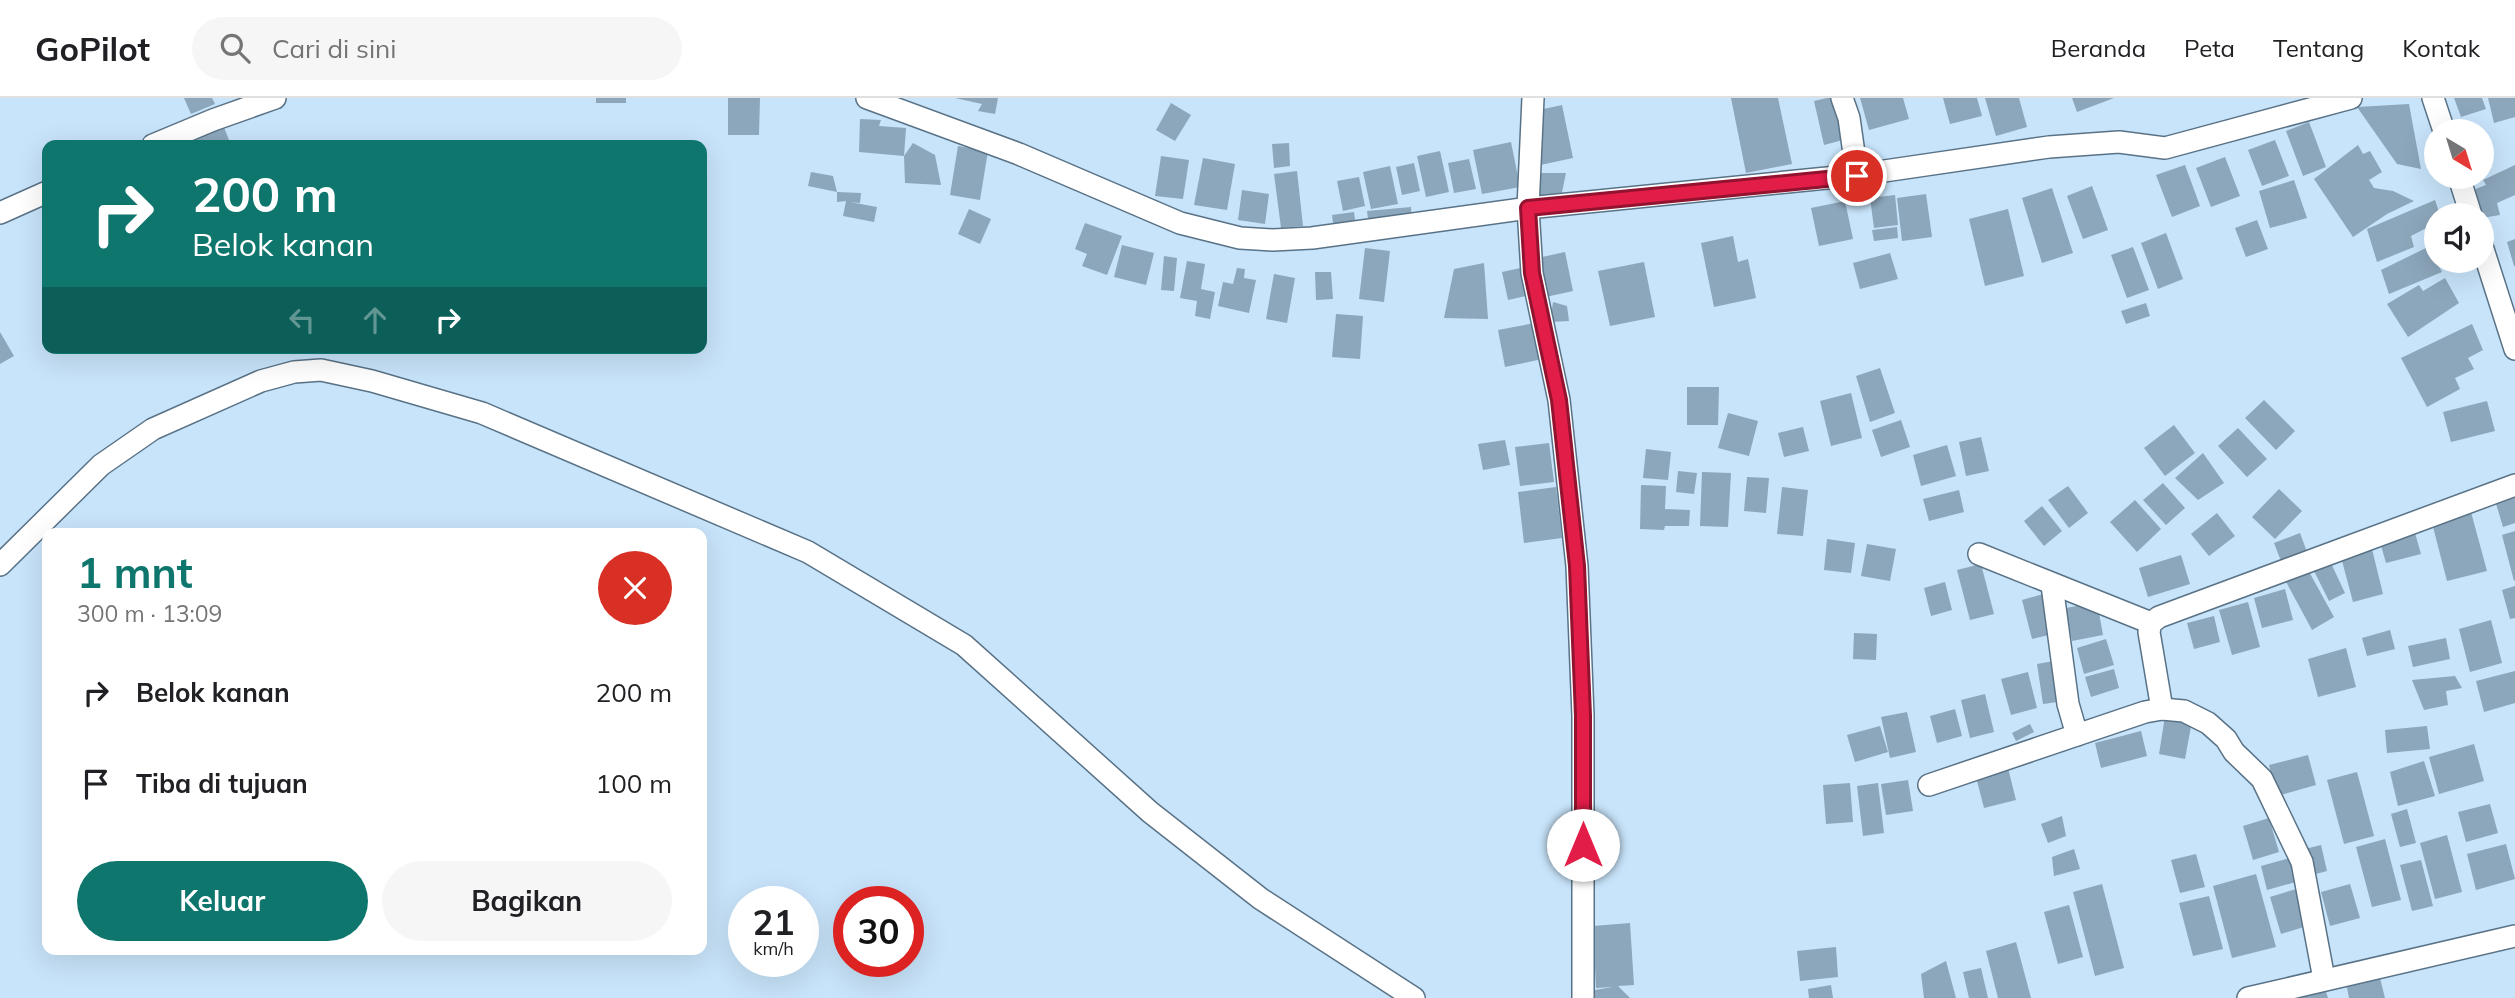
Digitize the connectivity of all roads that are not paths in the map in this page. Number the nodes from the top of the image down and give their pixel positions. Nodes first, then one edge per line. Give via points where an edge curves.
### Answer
1 (275, 98) edge
2 (867, 98) edge
3 (1533, 98) edge
4 (1842, 98) edge
5 (2350, 98) edge
6 (2433, 98) edge
7 (2440, 119) edge
8 (165, 140) edge
9 (1857, 176) junction
10 (42, 194) edge
11 (1528, 208) junction
12 (0, 213) edge
13 (2491, 273) edge
14 (2515, 349) edge
15 (2515, 485) edge
16 (1979, 554) dead end
17 (0, 565) edge
18 (2052, 585) junction
19 (2151, 623) junction
20 (2162, 709) junction
21 (2077, 735) junction
22 (1929, 785) dead end
23 (2515, 936) edge
24 (2324, 979) junction
25 (2262, 997) edge
26 (1414, 998) edge
27 (1583, 998) edge

1 - 8 street
2 - 11 street via 1019,154 1180,223 1240,238 1312,238
3 - 11 street
4 - 9 street
5 - 9 street via 2165,148 2119,142 2049,147
6 - 7 street
9 - 11 street
10 - 12 street
11 - 27 street via 1532,273 1559,400 1577,566 1583,716
13 - 14 street
15 - 19 street
16 - 18 street
17 - 26 street via 101,465 153,429 261,381 321,370 373,380 482,413 808,552 964,645 1150,813 1261,899
18 - 19 street
18 - 21 street via 2068,704
19 - 20 street
20 - 21 street
20 - 24 street via 2184,712 2208,723 2262,779 2302,862
21 - 22 street
23 - 24 street
24 - 25 street

